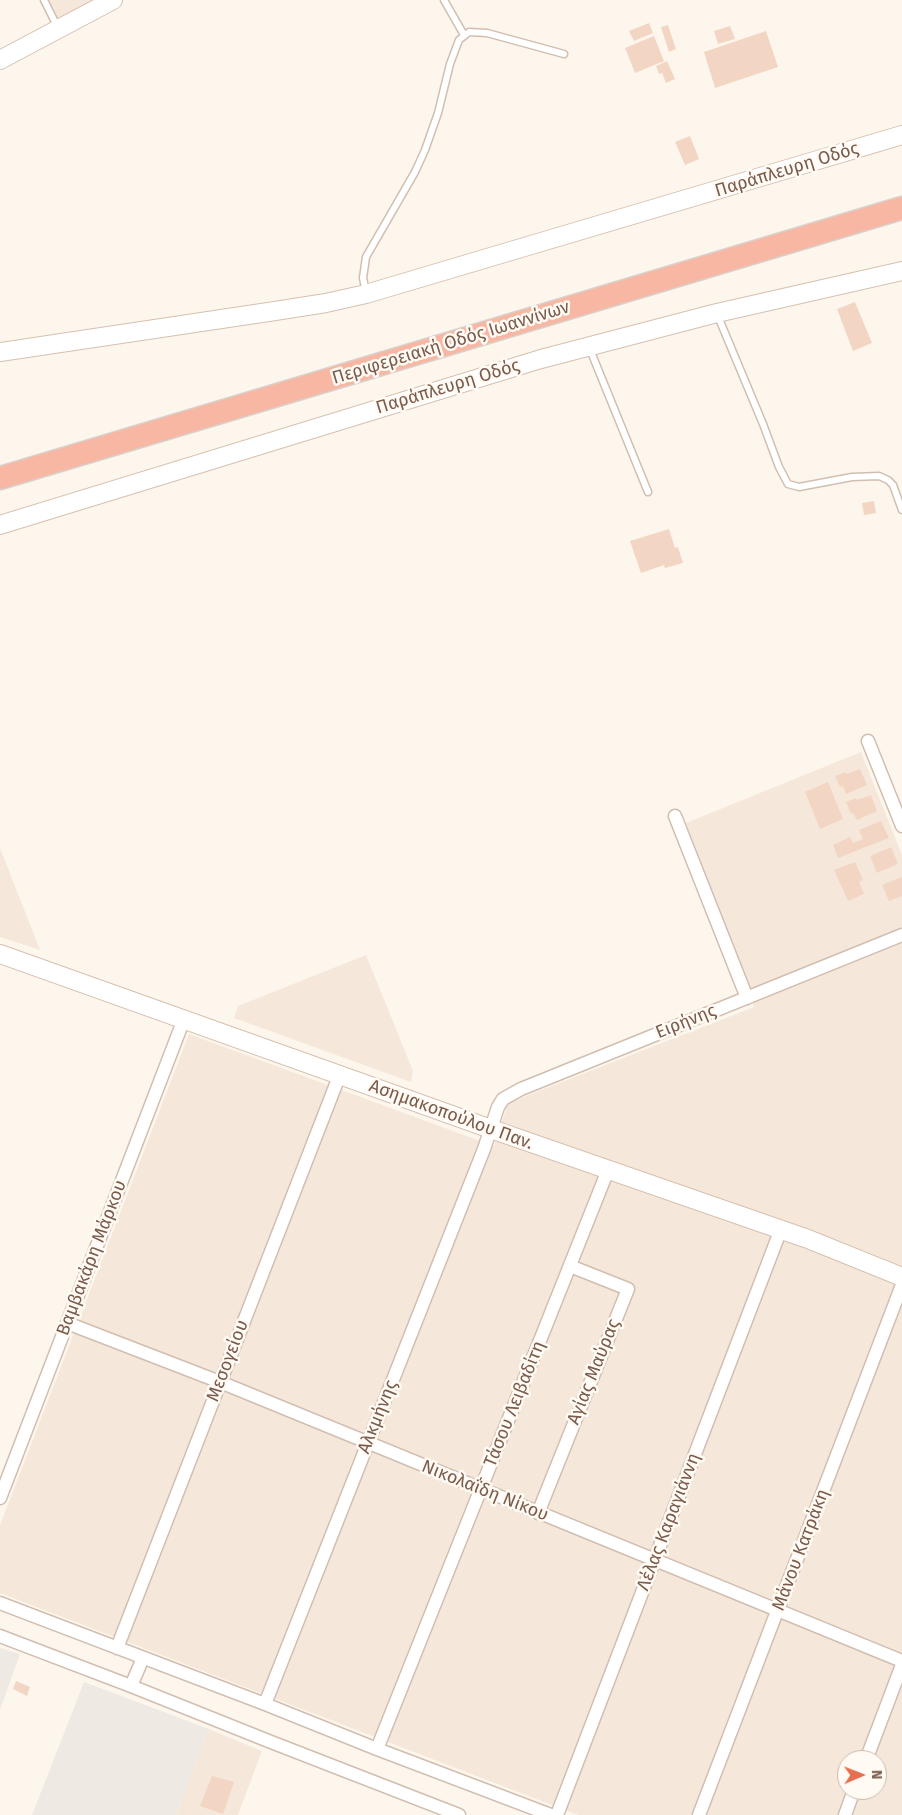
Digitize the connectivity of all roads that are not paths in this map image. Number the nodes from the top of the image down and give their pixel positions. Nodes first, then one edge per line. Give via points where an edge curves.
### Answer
1 (44, 0) edge
2 (113, 0) edge
3 (444, 0) edge
4 (58, 29) junction
5 (464, 35) junction
6 (564, 54) dead end
7 (0, 60) edge
8 (902, 135) edge
9 (902, 208) edge
10 (902, 271) edge
11 (366, 294) junction
12 (716, 313) junction
13 (588, 346) junction
14 (0, 352) edge
15 (0, 478) edge
16 (648, 492) dead end
17 (902, 510) edge
18 (0, 525) edge
19 (868, 742) dead end
20 (675, 816) dead end
21 (902, 826) edge
22 (902, 935) edge
23 (0, 954) edge
24 (747, 998) junction
25 (184, 1019) junction
26 (340, 1074) junction
27 (491, 1130) junction
28 (608, 1170) junction
29 (781, 1230) junction
30 (570, 1266) junction
31 (902, 1277) edge
32 (902, 1285) edge
33 (67, 1323) junction
34 (220, 1382) junction
35 (368, 1443) junction
36 (481, 1490) junction
37 (0, 1498) edge
38 (538, 1513) junction
39 (654, 1561) junction
40 (0, 1603) edge
41 (778, 1610) junction
42 (0, 1636) edge
43 (117, 1648) junction
44 (143, 1658) junction
45 (902, 1661) edge
46 (902, 1665) edge
47 (131, 1686) junction
48 (265, 1704) junction
49 (377, 1750) junction
50 (870, 1750) edge
51 (850, 1800) edge
52 (459, 1815) edge
53 (551, 1815) edge
54 (557, 1815) edge
55 (699, 1815) edge
56 (845, 1815) edge

1 - 4 lane
2 - 4 street
3 - 5 lane
4 - 7 street
5 - 6 lane via 469,32 487,34
5 - 11 lane via 454,53 425,150 366,257 363,278
8 - 11 street, Παράπλευρη Οδός
9 - 15 highway, Περιφερειακή Οδός Ιωαννίνων
10 - 12 street, Παράπλευρη Οδός
11 - 14 street, Παράπλευρη Οδός via 326,303
12 - 13 street, Παράπλευρη Οδός
12 - 17 lane via 788,484 799,487 852,477 879,476 893,485
13 - 16 lane
13 - 18 street, Παράπλευρη Οδός
19 - 21 street
20 - 24 street
22 - 24 street, Ειρήνης
23 - 25 street, Ασημακοπούλου Παν.
24 - 27 street, Ειρήνης via 510,1094 500,1103
25 - 26 street, Ασημακοπούλου Παν.
25 - 33 street, Βαμβακάρη Μάρκου
26 - 27 street, Ασημακοπούλου Παν.
26 - 34 street, Μεσογείου
27 - 28 street, Ασημακοπούλου Παν.
27 - 35 street, Αλκμήνης
28 - 29 street, Ασημακοπούλου Παν.
28 - 30 street, Τάσου Λειβαδίτη
29 - 31 street, Ασημακοπούλου Παν.
29 - 39 street, Λέλας Καραγιάννη
30 - 36 street, Τάσου Λειβαδίτη
30 - 38 street, Αγίας Μαύρας via 628,1289
32 - 41 street, Μάνου Κατράκη
33 - 34 street, Νικολαΐδη Νίκου
33 - 37 street, Βαμβακάρη Μάρκου
34 - 35 street, Νικολαΐδη Νίκου
34 - 43 street, Μεσογείου
35 - 36 street, Νικολαΐδη Νίκου
35 - 48 street, Αλκμήνης
36 - 38 street, Νικολαΐδη Νίκου
36 - 49 street, Τάσου Λειβαδίτη
38 - 39 street, Νικολαΐδη Νίκου
39 - 41 street, Νικολαΐδη Νίκου
39 - 54 street, Λέλας Καραγιάννη
40 - 43 street
41 - 45 street, Νικολαΐδη Νίκου
41 - 55 street, Μάνου Κατράκη
42 - 47 street
43 - 44 street
44 - 47 street
44 - 48 street
46 - 50 street
47 - 52 street
48 - 49 street
49 - 53 street
51 - 56 street

